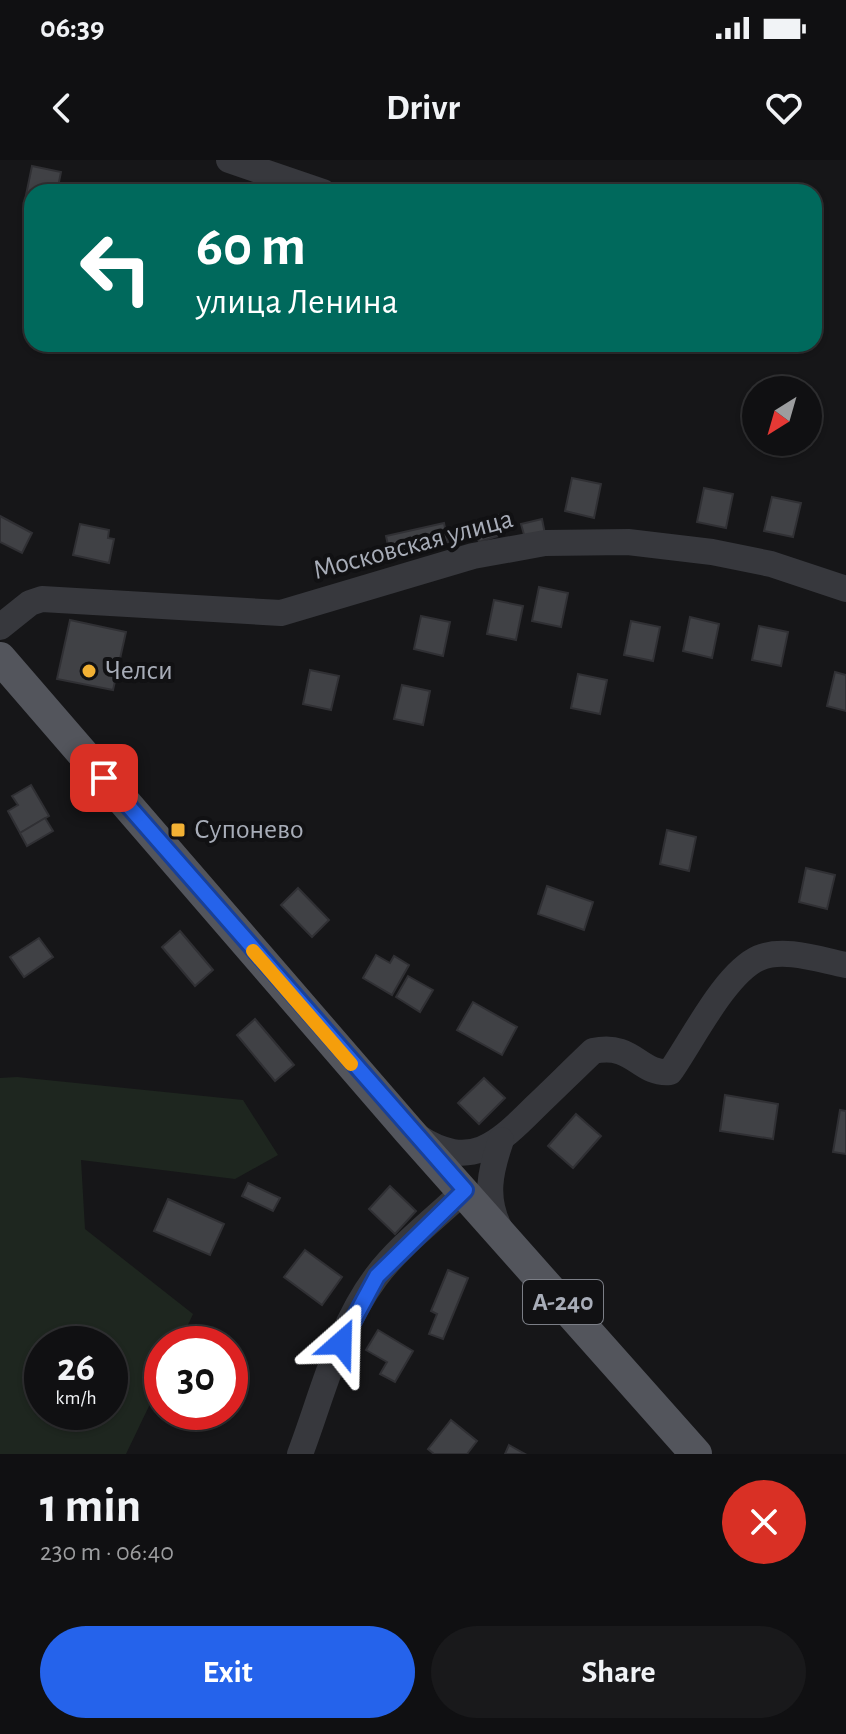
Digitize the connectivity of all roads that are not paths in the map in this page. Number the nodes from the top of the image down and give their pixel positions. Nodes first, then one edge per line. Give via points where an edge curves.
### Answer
1 (229, 160) edge
2 (300, 184) edge
3 (846, 589) edge
4 (0, 627) edge
5 (0, 658) edge
6 (846, 965) edge
7 (409, 1131) junction
8 (501, 1140) junction
9 (465, 1190) junction
10 (502, 1231) junction
11 (624, 1372) junction
12 (300, 1454) edge
13 (696, 1454) edge
14 (716, 1454) edge

1 - 2 street
3 - 4 street, Московская улица via 771,564 712,552 628,542 545,543 473,556 281,613 42,599
5 - 7 main road, А-240
6 - 8 street via 787,954 760,958 736,975 670,1072 659,1073 624,1050 593,1051
7 - 8 street via 448,1152 479,1151
7 - 9 main road, А-240
8 - 10 street via 489,1197
9 - 10 main road, А-240
9 - 12 street via 384,1268 362,1298
10 - 11 main road, А-240
11 - 13 main road, А-240
11 - 14 main road

